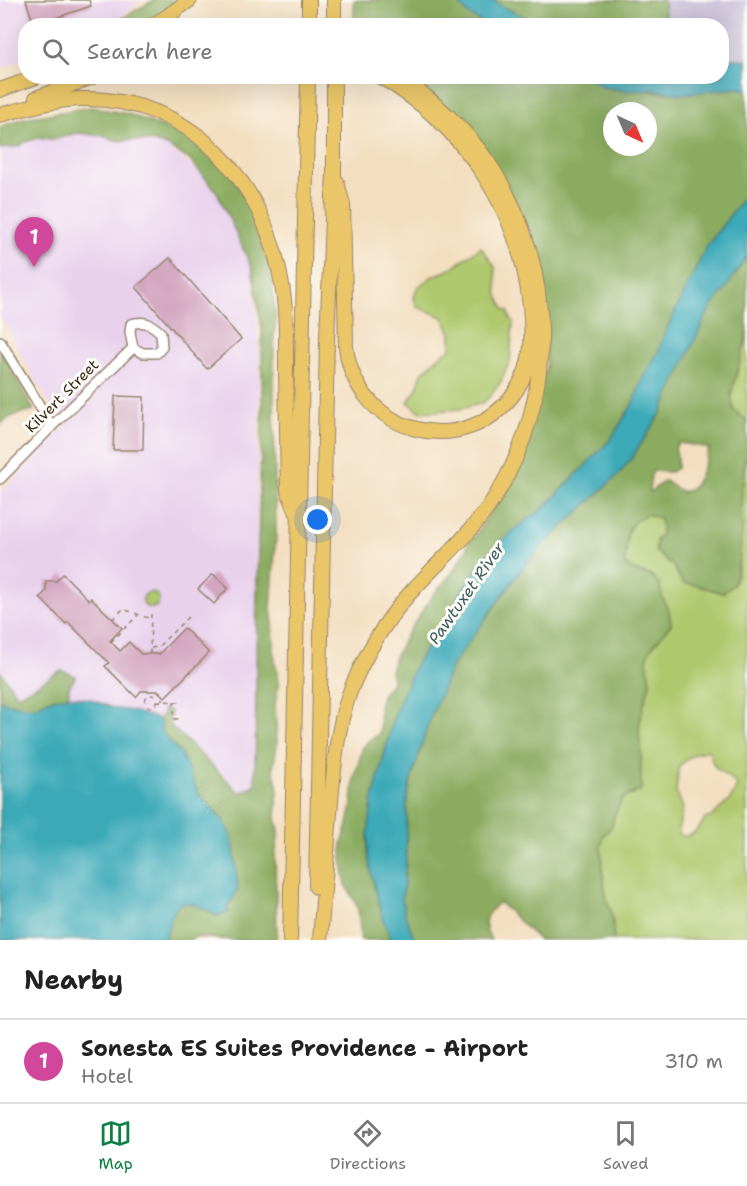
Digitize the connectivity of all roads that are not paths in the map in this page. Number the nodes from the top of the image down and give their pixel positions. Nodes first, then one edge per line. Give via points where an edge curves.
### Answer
1 (190, 0) edge
2 (309, 0) edge
3 (334, 0) edge
4 (164, 18) edge
5 (309, 18) edge
6 (334, 18) edge
7 (74, 84) edge
8 (308, 84) edge
9 (334, 84) edge
10 (393, 84) edge
11 (409, 84) edge
12 (0, 113) edge
13 (334, 172) junction
14 (0, 341) edge
15 (133, 348) dead end
16 (51, 426) junction
17 (0, 479) edge
18 (299, 520) junction
19 (290, 940) edge
20 (318, 940) edge

1 - 4 highway
2 - 5 highway
3 - 6 highway
7 - 12 highway
8 - 18 highway
9 - 13 highway
10 - 13 highway via 444,124 470,154 499,199 518,244 530,304 530,359 517,388 487,418 459,429 419,430 383,414 359,388 346,347 344,205
11 - 20 highway via 463,130 492,167 514,208 536,275 542,329 540,367 526,433 503,483 472,529 397,609 353,684 336,746
12 - 18 highway via 69,100 100,99 130,104 190,130 236,173 265,225 282,286 288,491
13 - 20 highway via 317,774
14 - 16 street
15 - 16 street, Kilvert Street
16 - 17 street, Kilvert Street
18 - 19 highway

